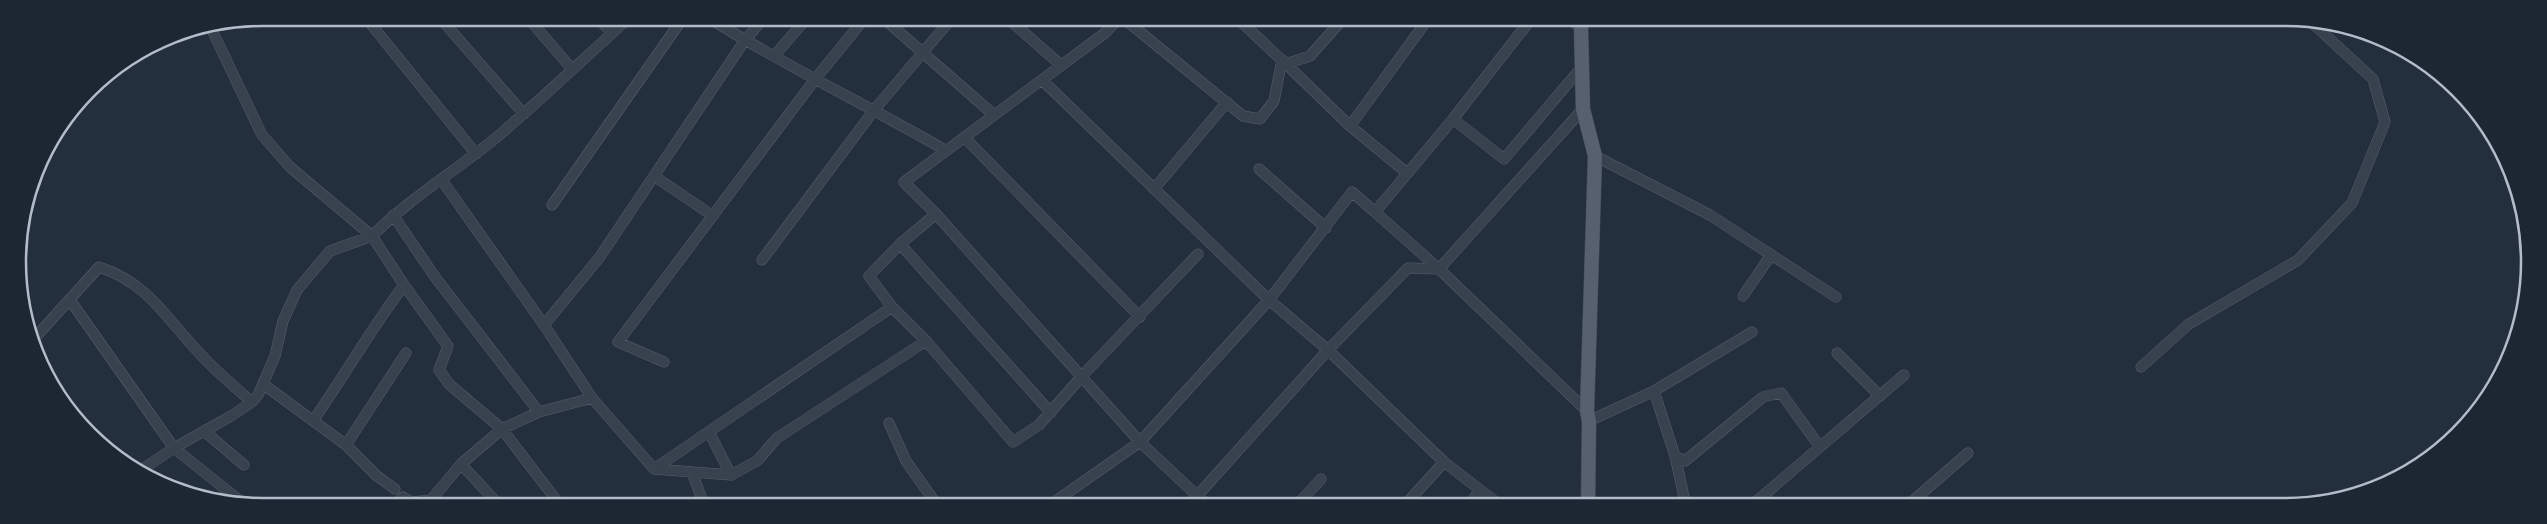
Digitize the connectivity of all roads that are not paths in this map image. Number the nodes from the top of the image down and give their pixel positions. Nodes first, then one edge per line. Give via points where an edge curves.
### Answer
1 (372, 26) edge
2 (447, 26) edge
3 (535, 26) edge
4 (605, 26) edge
5 (620, 26) edge
6 (677, 26) edge
7 (728, 26) edge
8 (757, 26) edge
9 (800, 26) edge
10 (858, 26) edge
11 (892, 26) edge
12 (945, 26) edge
13 (1016, 26) edge
14 (1111, 26) edge
15 (1133, 26) edge
16 (1246, 26) edge
17 (1337, 26) edge
18 (1423, 26) edge
19 (1525, 26) edge
20 (1582, 26) edge
21 (2318, 28) edge
22 (213, 32) edge
23 (612, 33) junction
24 (745, 40) junction
25 (923, 53) junction
26 (774, 56) junction
27 (1284, 62) junction
28 (1061, 65) junction
29 (572, 68) junction
30 (1581, 68) junction
31 (816, 78) junction
32 (1042, 80) junction
33 (1227, 102) junction
34 (1583, 108) junction
35 (875, 109) junction
36 (524, 114) junction
37 (994, 115) junction
38 (1453, 118) junction
39 (1350, 126) junction
40 (964, 136) junction
41 (945, 150) junction
42 (476, 154) junction
43 (1595, 156) junction
44 (1259, 169) dead end
45 (1407, 173) junction
46 (654, 176) junction
47 (441, 179) junction
48 (1154, 189) junction
49 (552, 205) dead end
50 (1375, 212) junction
51 (936, 214) junction
52 (393, 216) junction
53 (714, 216) junction
54 (1326, 228) junction
55 (372, 236) junction
56 (900, 244) junction
57 (1198, 254) dead end
58 (1771, 255) junction
59 (762, 260) dead end
60 (1439, 269) junction
61 (404, 285) junction
62 (1743, 296) dead end
63 (1836, 297) dead end
64 (70, 300) junction
65 (1269, 300) junction
66 (892, 307) junction
67 (1140, 316) junction
68 (544, 325) junction
69 (1752, 332) dead end
70 (38, 335) edge
71 (926, 342) junction
72 (1328, 350) junction
73 (406, 353) dead end
74 (1837, 353) dead end
75 (664, 362) dead end
76 (2142, 367) dead end
77 (1904, 375) dead end
78 (1082, 376) junction
79 (263, 384) junction
80 (1654, 391) junction
81 (1880, 396) junction
82 (592, 398) junction
83 (252, 402) junction
84 (539, 412) junction
85 (1051, 413) junction
86 (1588, 416) junction
87 (313, 421) junction
88 (889, 423) dead end
89 (502, 429) junction
90 (204, 431) junction
91 (709, 432) junction
92 (1140, 442) junction
93 (346, 445) junction
94 (1820, 447) junction
95 (174, 448) junction
96 (1968, 453) dead end
97 (1675, 456) junction
98 (1444, 462) junction
99 (461, 464) junction
100 (244, 465) dead end
101 (146, 467) edge
102 (654, 469) junction
103 (692, 472) junction
104 (731, 475) junction
105 (1321, 479) dead end
106 (395, 489) dead end
107 (1478, 490) junction
108 (234, 496) edge
109 (1198, 497) joint
110 (433, 498) edge
111 (493, 498) edge
112 (555, 498) edge
113 (700, 498) edge
114 (932, 498) edge
115 (1060, 498) edge
116 (1303, 498) edge
117 (1411, 498) edge
118 (1474, 498) edge
119 (1490, 498) edge
120 (1588, 498) edge
121 (1684, 498) edge
122 (1760, 498) edge
123 (1916, 498) edge

1 - 42 street
2 - 36 street
3 - 29 street
4 - 23 street
5 - 23 street
6 - 49 street
7 - 24 street
8 - 24 street
9 - 26 street
10 - 31 street
11 - 25 street
12 - 25 street
13 - 28 street
14 - 28 street
15 - 33 street
16 - 27 street
17 - 27 street via 1310,56
18 - 39 street
19 - 38 street
20 - 30 main road
21 - 76 street via 2373,79 2385,122 2352,203 2298,260 2189,324
22 - 55 street via 262,134 290,168
23 - 29 street
24 - 26 street
24 - 46 street
25 - 35 street
25 - 37 street
26 - 31 street
27 - 33 street via 1274,101 1260,119 1243,116
27 - 39 street
28 - 32 street
29 - 36 street
30 - 34 main road
30 - 38 street via 1504,160
31 - 35 street
31 - 53 street
32 - 37 street
32 - 48 street
33 - 48 street
34 - 43 main road
34 - 60 street
35 - 41 street
35 - 59 street
36 - 42 street
37 - 40 street
38 - 45 street
39 - 45 street
40 - 41 street
40 - 67 street
41 - 51 street via 904,182
42 - 47 street
43 - 58 street via 1710,215
43 - 86 main road
44 - 54 street
45 - 50 street
46 - 53 street
46 - 68 street via 599,258
47 - 52 street
47 - 68 street
48 - 65 street
50 - 54 street via 1352,192
50 - 60 street
51 - 56 street
51 - 78 street
52 - 55 street
52 - 84 street via 435,277
53 - 75 street via 618,342
54 - 65 street
55 - 61 street
55 - 79 street via 330,252 297,290 283,321
56 - 66 street via 868,276
56 - 85 street
57 - 67 street
58 - 62 street
58 - 63 street
60 - 72 street via 1408,268
60 - 86 street
61 - 87 street
61 - 89 street via 448,346 439,370 449,384
64 - 70 street
64 - 83 street via 99,266 120,273 145,291 203,358
64 - 95 street
65 - 72 street
65 - 92 street
66 - 71 street
66 - 91 street
67 - 78 street
68 - 82 street
69 - 80 street
71 - 85 street via 1013,442
71 - 104 street via 777,438 757,461
72 - 98 street
72 - 109 street
73 - 93 street
74 - 81 street
77 - 81 street
78 - 85 street
78 - 92 street
79 - 83 street
79 - 87 street
80 - 86 street
80 - 97 street
81 - 94 street
82 - 84 street
82 - 102 street
83 - 90 street
84 - 89 street
86 - 120 main road
87 - 93 street
88 - 114 street via 906,461
89 - 99 street
89 - 112 street
90 - 95 street
90 - 100 street
91 - 102 street
91 - 104 street
92 - 109 street
92 - 115 street
93 - 106 street
94 - 97 street via 1781,393 1764,396 1686,461
94 - 122 street
95 - 101 street
95 - 108 street
96 - 123 street
97 - 121 street
98 - 107 street
98 - 117 street
99 - 110 street
99 - 111 street
102 - 103 street
103 - 104 street
103 - 113 street
105 - 116 street
107 - 118 street
107 - 119 street

